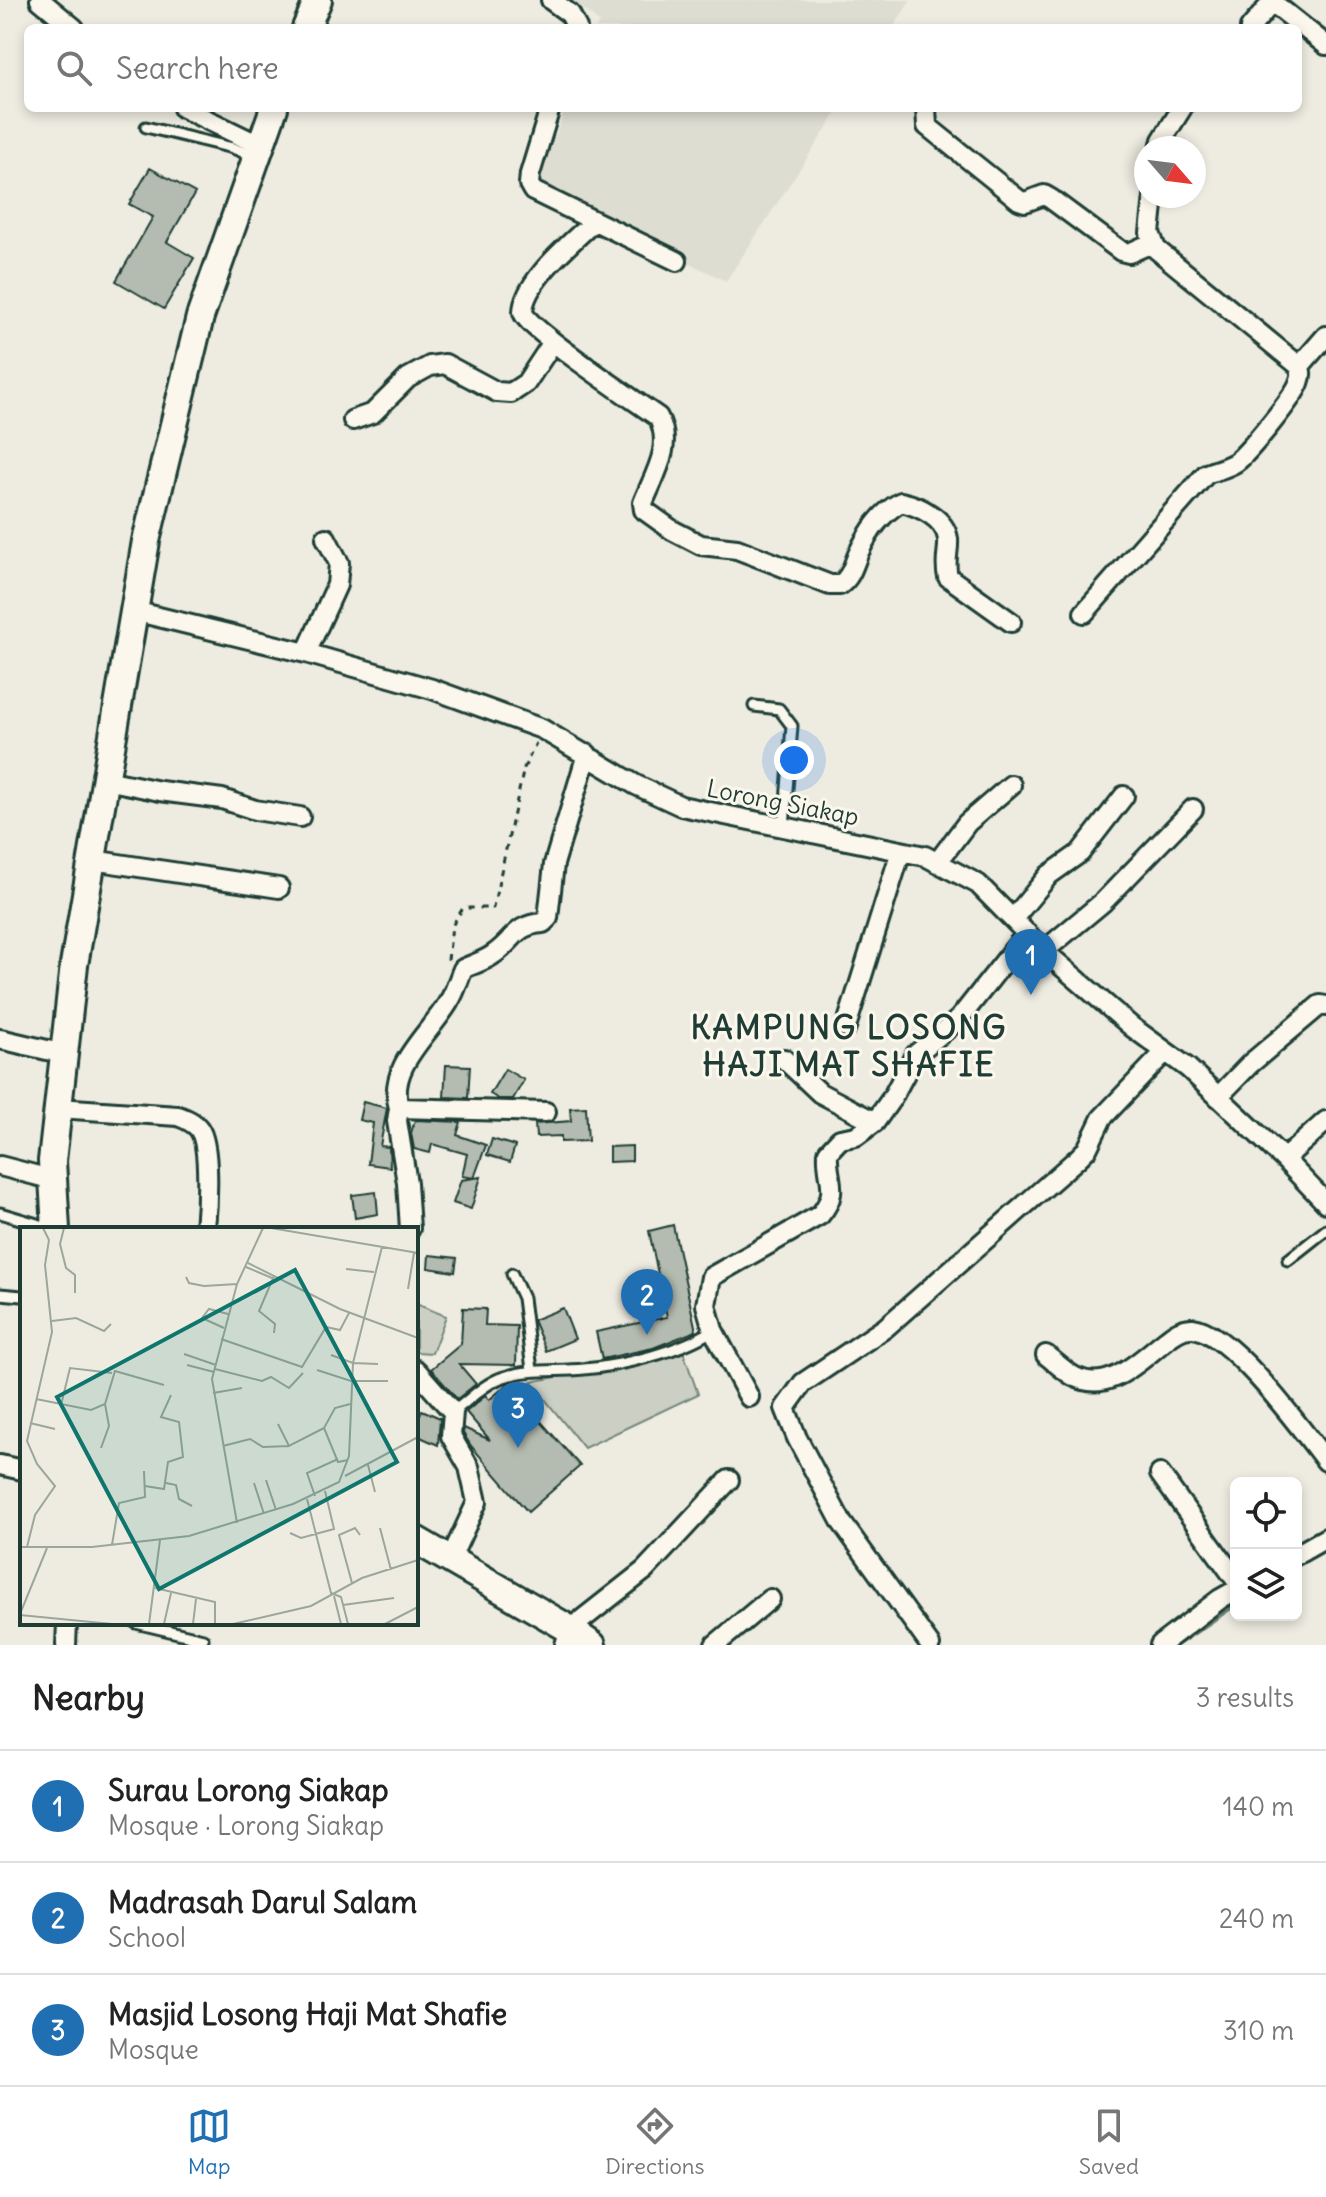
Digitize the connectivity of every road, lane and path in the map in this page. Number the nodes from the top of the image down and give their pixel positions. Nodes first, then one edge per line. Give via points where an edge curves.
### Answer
1 (40, 0) edge
2 (318, 0) edge
3 (551, 0) edge
4 (1273, 1) edge
5 (69, 24) edge
6 (308, 24) edge
7 (575, 24) edge
8 (1253, 24) edge
9 (1301, 24) edge
10 (1302, 25) edge
11 (1326, 45) edge
12 (190, 112) edge
13 (272, 112) edge
14 (549, 112) edge
15 (926, 112) edge
16 (1180, 112) edge
17 (146, 127) dead end
18 (1164, 136) edge
19 (257, 151) junction
20 (1153, 208) edge
21 (594, 221) junction
22 (1152, 243) junction
23 (677, 261) dead end
24 (1326, 336) edge
25 (553, 342) junction
26 (1299, 367) junction
27 (353, 420) dead end
28 (326, 538) dead end
29 (134, 611) junction
30 (1084, 613) dead end
31 (1011, 622) dead end
32 (306, 653) junction
33 (754, 706) dead end
34 (542, 729) junction
35 (587, 754) junction
36 (106, 780) junction
37 (1011, 785) dead end
38 (1124, 796) dead end
39 (1193, 809) dead end
40 (300, 817) dead end
41 (784, 827) junction
42 (901, 851) junction
43 (92, 860) junction
44 (937, 863) junction
45 (279, 888) dead end
46 (1013, 919) junction
47 (1027, 933) junction
48 (1044, 951) junction
49 (451, 998) junction
50 (1326, 1006) edge
51 (846, 1027) dead end
52 (0, 1039) edge
53 (1165, 1052) junction
54 (64, 1054) junction
55 (784, 1059) dead end
56 (1218, 1097) junction
57 (58, 1108) junction
58 (399, 1108) junction
59 (546, 1112) dead end
60 (1326, 1121) edge
61 (875, 1122) junction
62 (1284, 1159) junction
63 (0, 1166) edge
64 (54, 1180) junction
65 (1326, 1203) edge
66 (0, 1213) edge
67 (49, 1227) edge
68 (56, 1227) edge
69 (205, 1227) edge
70 (410, 1227) edge
71 (1326, 1230) edge
72 (1288, 1260) dead end
73 (512, 1274) dead end
74 (0, 1294) edge
75 (20, 1296) edge
76 (713, 1330) junction
77 (1046, 1355) dead end
78 (532, 1370) junction
79 (418, 1372) edge
80 (749, 1397) dead end
81 (453, 1412) junction
82 (1326, 1461) edge
83 (0, 1465) edge
84 (20, 1470) edge
85 (1160, 1474) dead end
86 (729, 1480) dead end
87 (1326, 1538) edge
88 (418, 1541) edge
89 (1302, 1552) edge
90 (450, 1560) junction
91 (1230, 1572) edge
92 (1230, 1593) edge
93 (770, 1599) dead end
94 (67, 1625) edge
95 (144, 1625) edge
96 (567, 1637) edge
97 (203, 1639) dead end
98 (66, 1645) edge
99 (592, 1645) edge
100 (715, 1645) edge
101 (930, 1645) edge
102 (1160, 1645) edge

1 - 5 street
2 - 6 street
3 - 7 street
4 - 8 street
4 - 9 street
10 - 11 street
12 - 19 street
13 - 19 street
14 - 21 street via 529,184 533,191
15 - 22 street via 927,126 1019,200 1044,195 1121,251
16 - 18 street
17 - 19 lane
19 - 29 street via 200,317
20 - 22 street
21 - 23 street
21 - 25 street via 530,290 523,312 526,321
22 - 26 street
24 - 26 street
25 - 27 street via 526,383 511,393 497,392 445,364 430,366 408,378 373,413
25 - 31 street via 658,417 666,445 643,503 644,510 672,530 701,545 737,549 840,585 850,577 871,530 888,509 901,502 919,506 938,521 948,538 948,577
26 - 30 street via 1301,379 1294,393 1239,460 1206,474
28 - 32 street via 339,563 337,585
29 - 32 street, Lorong Siakap
29 - 36 street
32 - 34 street, Lorong Siakap via 432,689
33 - 41 lane via 779,709 792,726
34 - 35 street, Lorong Siakap
34 - 49 path via 524,768 493,908 463,908 452,926 446,971
35 - 41 street, Lorong Siakap via 681,806
35 - 49 street via 554,864 548,918 528,924 496,954 463,969
36 - 40 street
36 - 43 street
37 - 44 street via 967,823
38 - 46 street via 1080,853 1049,875
39 - 48 street via 1103,902
41 - 42 street, Lorong Siakap
42 - 44 street, Lorong Siakap
42 - 51 street
43 - 45 street
43 - 54 street
44 - 46 street, Lorong Siakap via 978,884
46 - 47 street, Lorong Siakap
47 - 48 street, Lorong Siakap
47 - 61 street via 959,1019 915,1055
48 - 53 street, Lorong Siakap
49 - 58 street via 401,1069 395,1095
50 - 56 street via 1320,1005
52 - 54 street
53 - 56 street, Lorong Siakap
53 - 101 street via 1102,1118 1077,1159 885,1328 803,1383 785,1408 842,1523
54 - 57 street
55 - 61 street via 820,1093
56 - 62 street, Lorong Siakap
57 - 64 street
57 - 69 street via 178,1116 196,1125 205,1143
58 - 59 street
58 - 70 street
60 - 62 street
61 - 76 street via 856,1136 840,1139 828,1152 831,1202 820,1215 711,1277 706,1305
62 - 65 street, Lorong Siakap
63 - 64 street
64 - 68 street
66 - 67 lane
71 - 72 lane
73 - 78 lane via 523,1298
74 - 75 lane
76 - 78 lane via 676,1349 629,1360 587,1369
76 - 80 street
77 - 82 street via 1074,1377 1093,1383 1116,1378 1175,1333 1191,1327 1209,1333 1249,1366
78 - 81 lane via 500,1378
79 - 81 street
81 - 90 street via 451,1436 469,1467 477,1502
83 - 84 street
85 - 91 street
86 - 96 street via 645,1570
87 - 89 street
88 - 90 street
90 - 96 street
92 - 102 street
93 - 100 street
94 - 98 street
95 - 97 lane
96 - 99 street

